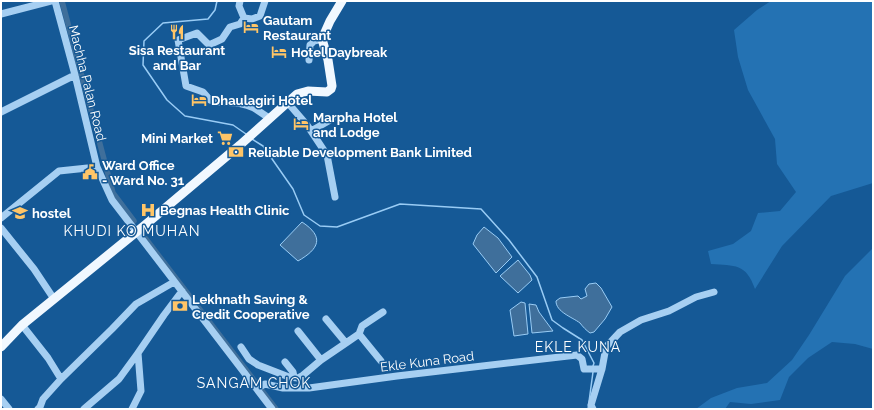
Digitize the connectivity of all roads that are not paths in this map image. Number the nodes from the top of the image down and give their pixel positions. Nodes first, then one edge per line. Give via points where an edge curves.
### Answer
1 (51, 1) edge
2 (55, 1) edge
3 (240, 1) edge
4 (265, 1) edge
5 (342, 1) edge
6 (1, 14) edge
7 (244, 18) junction
8 (322, 39) junction
9 (309, 60) dead end
10 (75, 75) junction
11 (288, 103) junction
12 (1, 112) edge
13 (332, 120) dead end
14 (266, 121) junction
15 (311, 131) junction
16 (97, 167) junction
17 (335, 197) dead end
18 (1, 218) edge
19 (1, 228) edge
20 (137, 231) junction
21 (174, 282) junction
22 (182, 291) junction
23 (714, 292) dead end
24 (54, 299) junction
25 (383, 312) dead end
26 (326, 319) dead end
27 (22, 325) junction
28 (298, 332) dead end
29 (359, 334) junction
30 (346, 343) junction
31 (1, 347) edge
32 (241, 347) dead end
33 (138, 353) junction
34 (321, 360) junction
35 (381, 361) dead end
36 (286, 362) dead end
37 (602, 369) junction
38 (277, 373) junction
39 (294, 377) junction
40 (61, 379) junction
41 (267, 384) junction
42 (257, 388) junction
43 (1, 399) edge
44 (10, 409) edge
45 (38, 409) edge
46 (84, 409) edge
47 (132, 409) edge
48 (272, 409) edge
49 (593, 409) edge

1 - 6 street
2 - 10 street, Machha Palan Road
3 - 7 street via 239,6
4 - 7 street via 260,16
5 - 8 main road
7 - 14 street via 240,24 230,27 222,39 209,45 197,34 178,40 186,86 203,92 210,100 238,103 254,108
8 - 9 street via 310,45
8 - 11 main road via 328,60 331,89 327,92 308,91 297,94
10 - 12 street
10 - 16 street, Machha Palan Road
11 - 14 main road
11 - 15 street
13 - 15 street
14 - 20 main road
15 - 17 street via 327,155
16 - 18 street via 59,171
16 - 20 street, Machha Palan Road via 112,200
19 - 24 street
20 - 21 street, Machha Palan Road
20 - 24 main road
21 - 22 street, Machha Palan Road
21 - 40 street via 136,304
22 - 33 street
22 - 42 street, Machha Palan Road
23 - 37 street via 696,297 620,332 606,347
24 - 27 main road
25 - 29 street via 362,326
26 - 30 street
27 - 31 main road
27 - 40 street
28 - 34 street
29 - 30 street
29 - 35 street
30 - 34 street
32 - 38 street via 249,359
33 - 46 street via 119,379
33 - 47 street via 141,391
34 - 39 street via 302,376
36 - 39 street
37 - 41 street, Ekle Kuna Road via 584,369 582,359 577,355 310,388 283,388
37 - 49 street via 591,405
38 - 39 street
38 - 41 street
40 - 45 street via 43,399
41 - 42 street
42 - 48 street, Machha Palan Road
43 - 44 street

